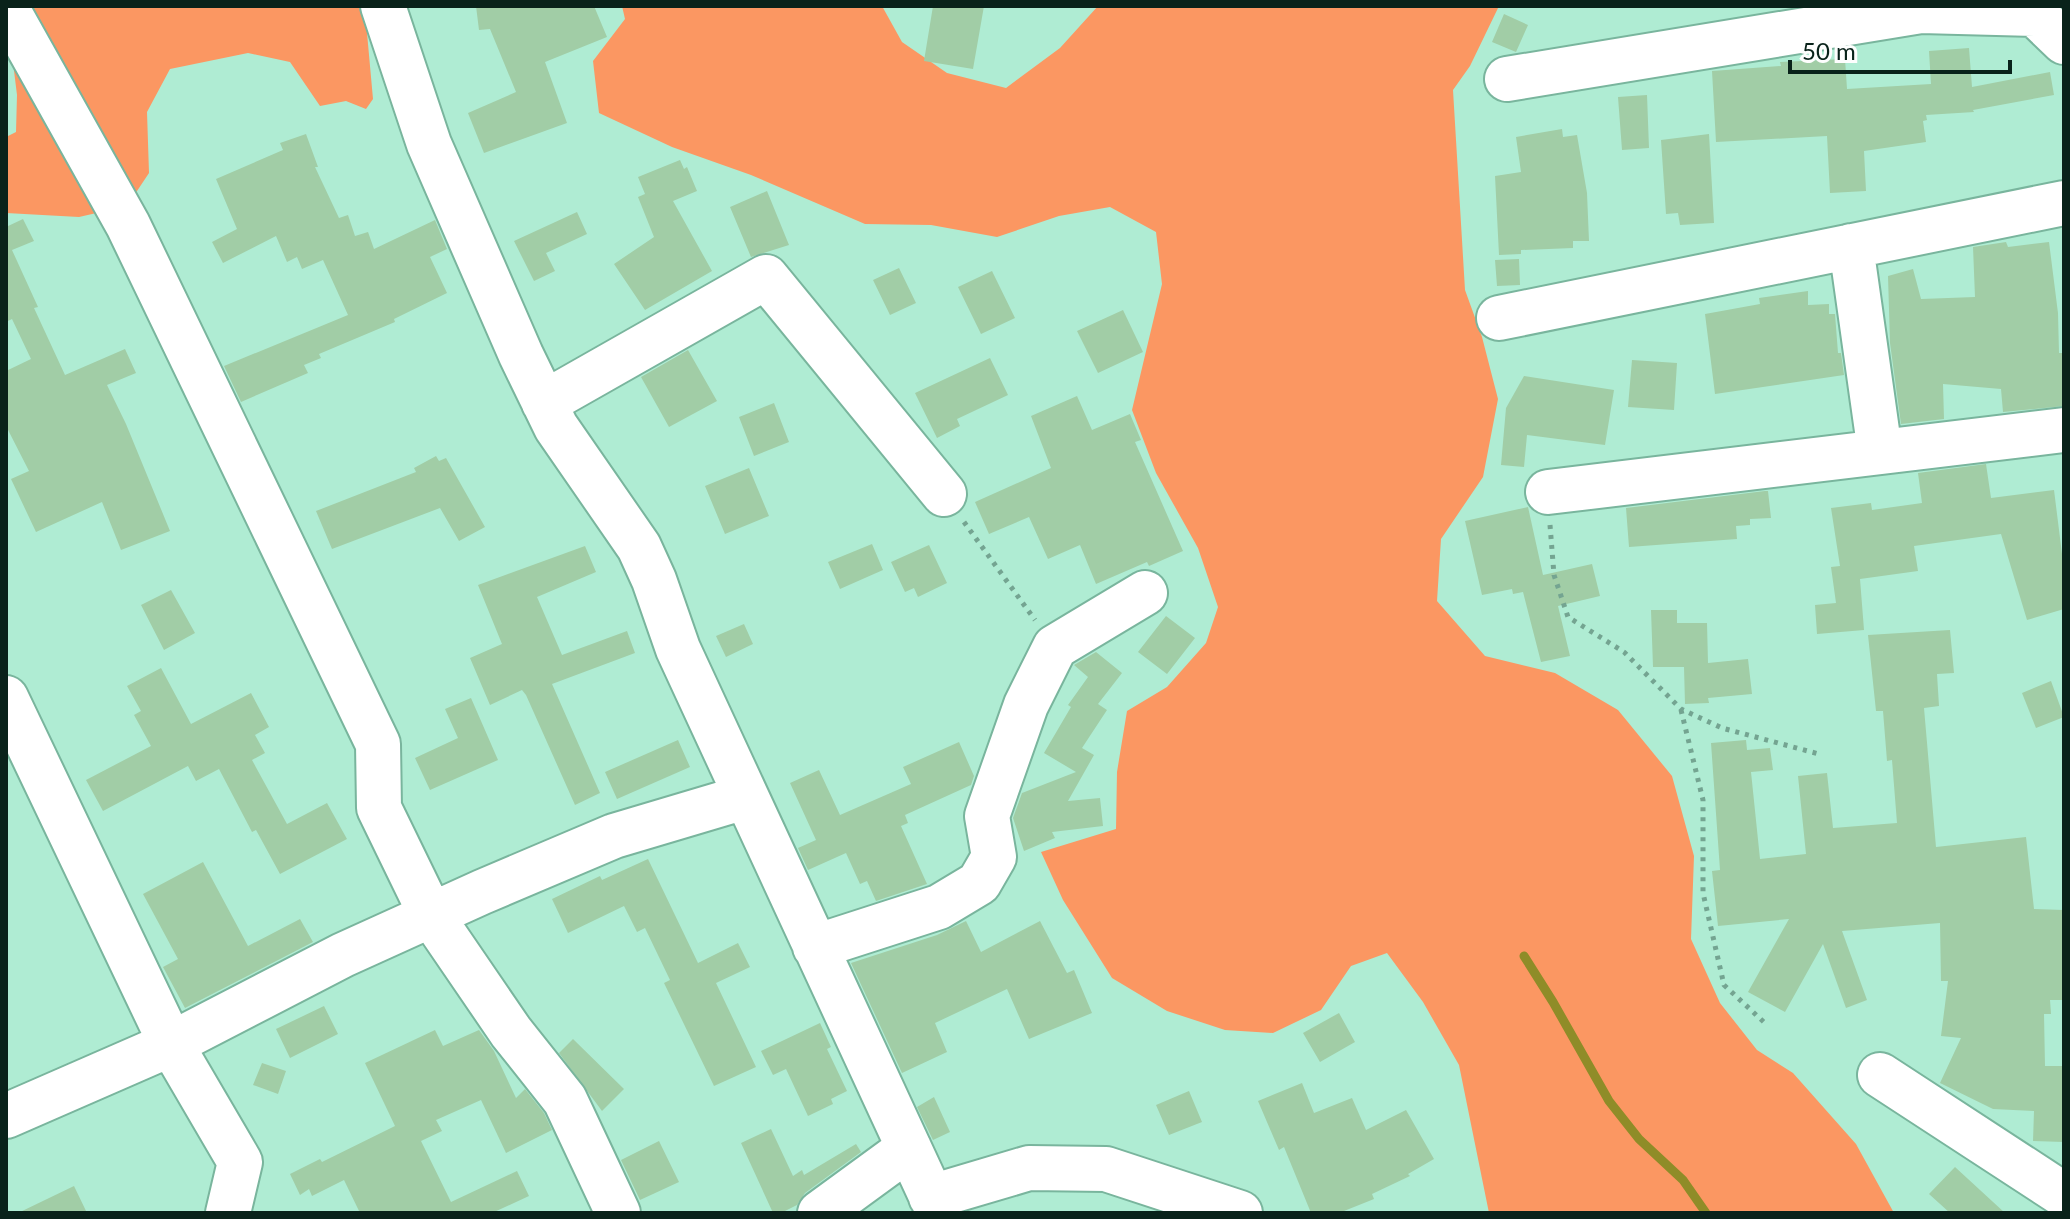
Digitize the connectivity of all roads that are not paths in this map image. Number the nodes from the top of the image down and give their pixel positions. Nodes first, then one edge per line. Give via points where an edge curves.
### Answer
1 (383, 6) edge
2 (6, 7) edge
3 (2064, 42) edge
4 (1507, 79) dead end
5 (2064, 203) edge
6 (1851, 246) junction
7 (1499, 318) dead end
8 (544, 403) junction
9 (2064, 430) edge
10 (1880, 452) junction
11 (1548, 492) road end
12 (944, 494) road end
13 (1145, 593) dead end
14 (6, 698) edge
15 (745, 797) junction
16 (431, 915) junction
17 (815, 947) junction
18 (171, 1044) junction
19 (1880, 1075) dead end
20 (6, 1116) edge
21 (909, 1148) junction
22 (2064, 1195) edge
23 (935, 1205) edge
24 (228, 1213) edge
25 (618, 1213) edge
26 (820, 1213) edge
27 (1240, 1213) edge

1 - 8 street via 429,144
2 - 16 street via 128,225 378,744 379,808
3 - 4 street via 2035,14 1921,11
5 - 6 street
6 - 7 street
6 - 10 street
8 - 12 street via 766,277
8 - 15 street via 639,547
9 - 10 street
10 - 11 street
13 - 17 street via 1055,647 1026,705 987,816 994,857 979,883 939,907
14 - 18 street
15 - 16 street via 614,836
15 - 17 street
16 - 18 street
16 - 25 street via 565,1100
17 - 21 street
18 - 20 street
18 - 24 street via 240,1162
19 - 22 street
21 - 23 street
21 - 26 street
23 - 27 street via 1029,1168 1106,1169

